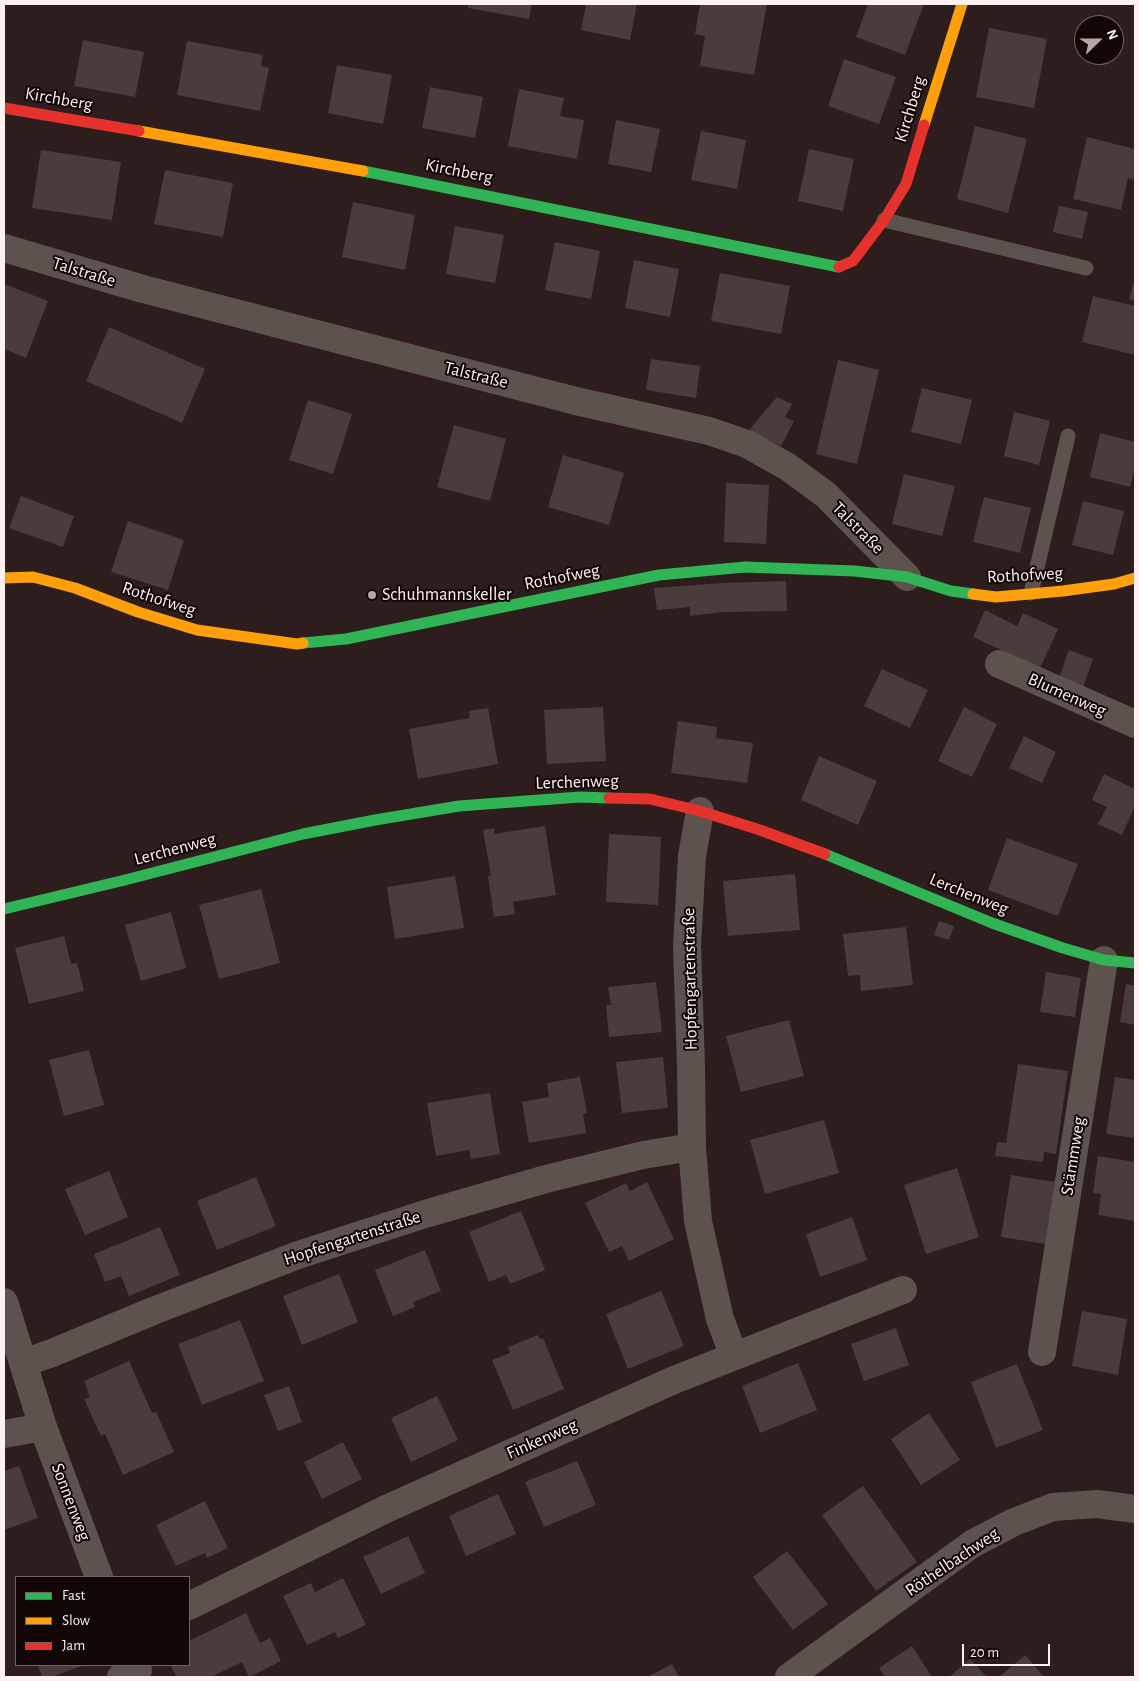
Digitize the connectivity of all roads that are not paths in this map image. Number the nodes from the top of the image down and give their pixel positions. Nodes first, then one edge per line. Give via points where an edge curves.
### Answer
1 (962, 4) edge
2 (4, 108) edge
3 (884, 220) junction
4 (4, 248) edge
5 (1086, 268) dead end
6 (1068, 436) dead end
7 (907, 577) junction
8 (4, 578) edge
9 (1135, 578) edge
10 (1031, 593) junction
11 (999, 664) dead end
12 (1135, 724) edge
13 (700, 811) junction
14 (4, 909) edge
15 (1104, 960) junction
16 (1135, 963) edge
17 (692, 1146) junction
18 (904, 1290) dead end
19 (4, 1302) edge
20 (1042, 1352) dead end
21 (734, 1356) junction
22 (23, 1363) junction
23 (43, 1427) junction
24 (4, 1434) edge
25 (1135, 1509) edge
26 (99, 1576) edge
27 (190, 1606) edge
28 (789, 1677) edge

1 - 3 street, Kirchberg via 906,184
2 - 3 street, Kirchberg via 319,162 840,267 853,261
3 - 5 lane
4 - 7 street, Talstraße via 143,289 566,398 709,431 747,444 788,467 826,495
6 - 10 lane
7 - 8 street, Rothofweg via 855,571 745,568 659,575 346,640 297,644 197,630 67,586 33,577
7 - 10 street, Rothofweg via 951,591 996,597
9 - 10 street, Rothofweg via 1114,584
11 - 12 street, Blumenweg
13 - 14 street, Lerchenweg via 650,799 580,797 459,806 303,834
13 - 15 street, Lerchenweg via 836,858 992,923
13 - 17 street, Hopfengartenstraße via 692,856 686,946
15 - 16 street, Lerchenweg
15 - 20 street, Stämmweg
17 - 21 street, Hopfengartenstraße via 701,1237 720,1319
17 - 22 street, Hopfengartenstraße via 546,1179 298,1255
18 - 21 street, Finkenweg
19 - 22 street, Sonnenweg
21 - 27 street, Finkenweg via 386,1509
22 - 23 street, Sonnenweg
23 - 24 street
23 - 26 street, Sonnenweg
25 - 28 street, Röthelbachweg via 1097,1504 1053,1506 1014,1522 972,1544

